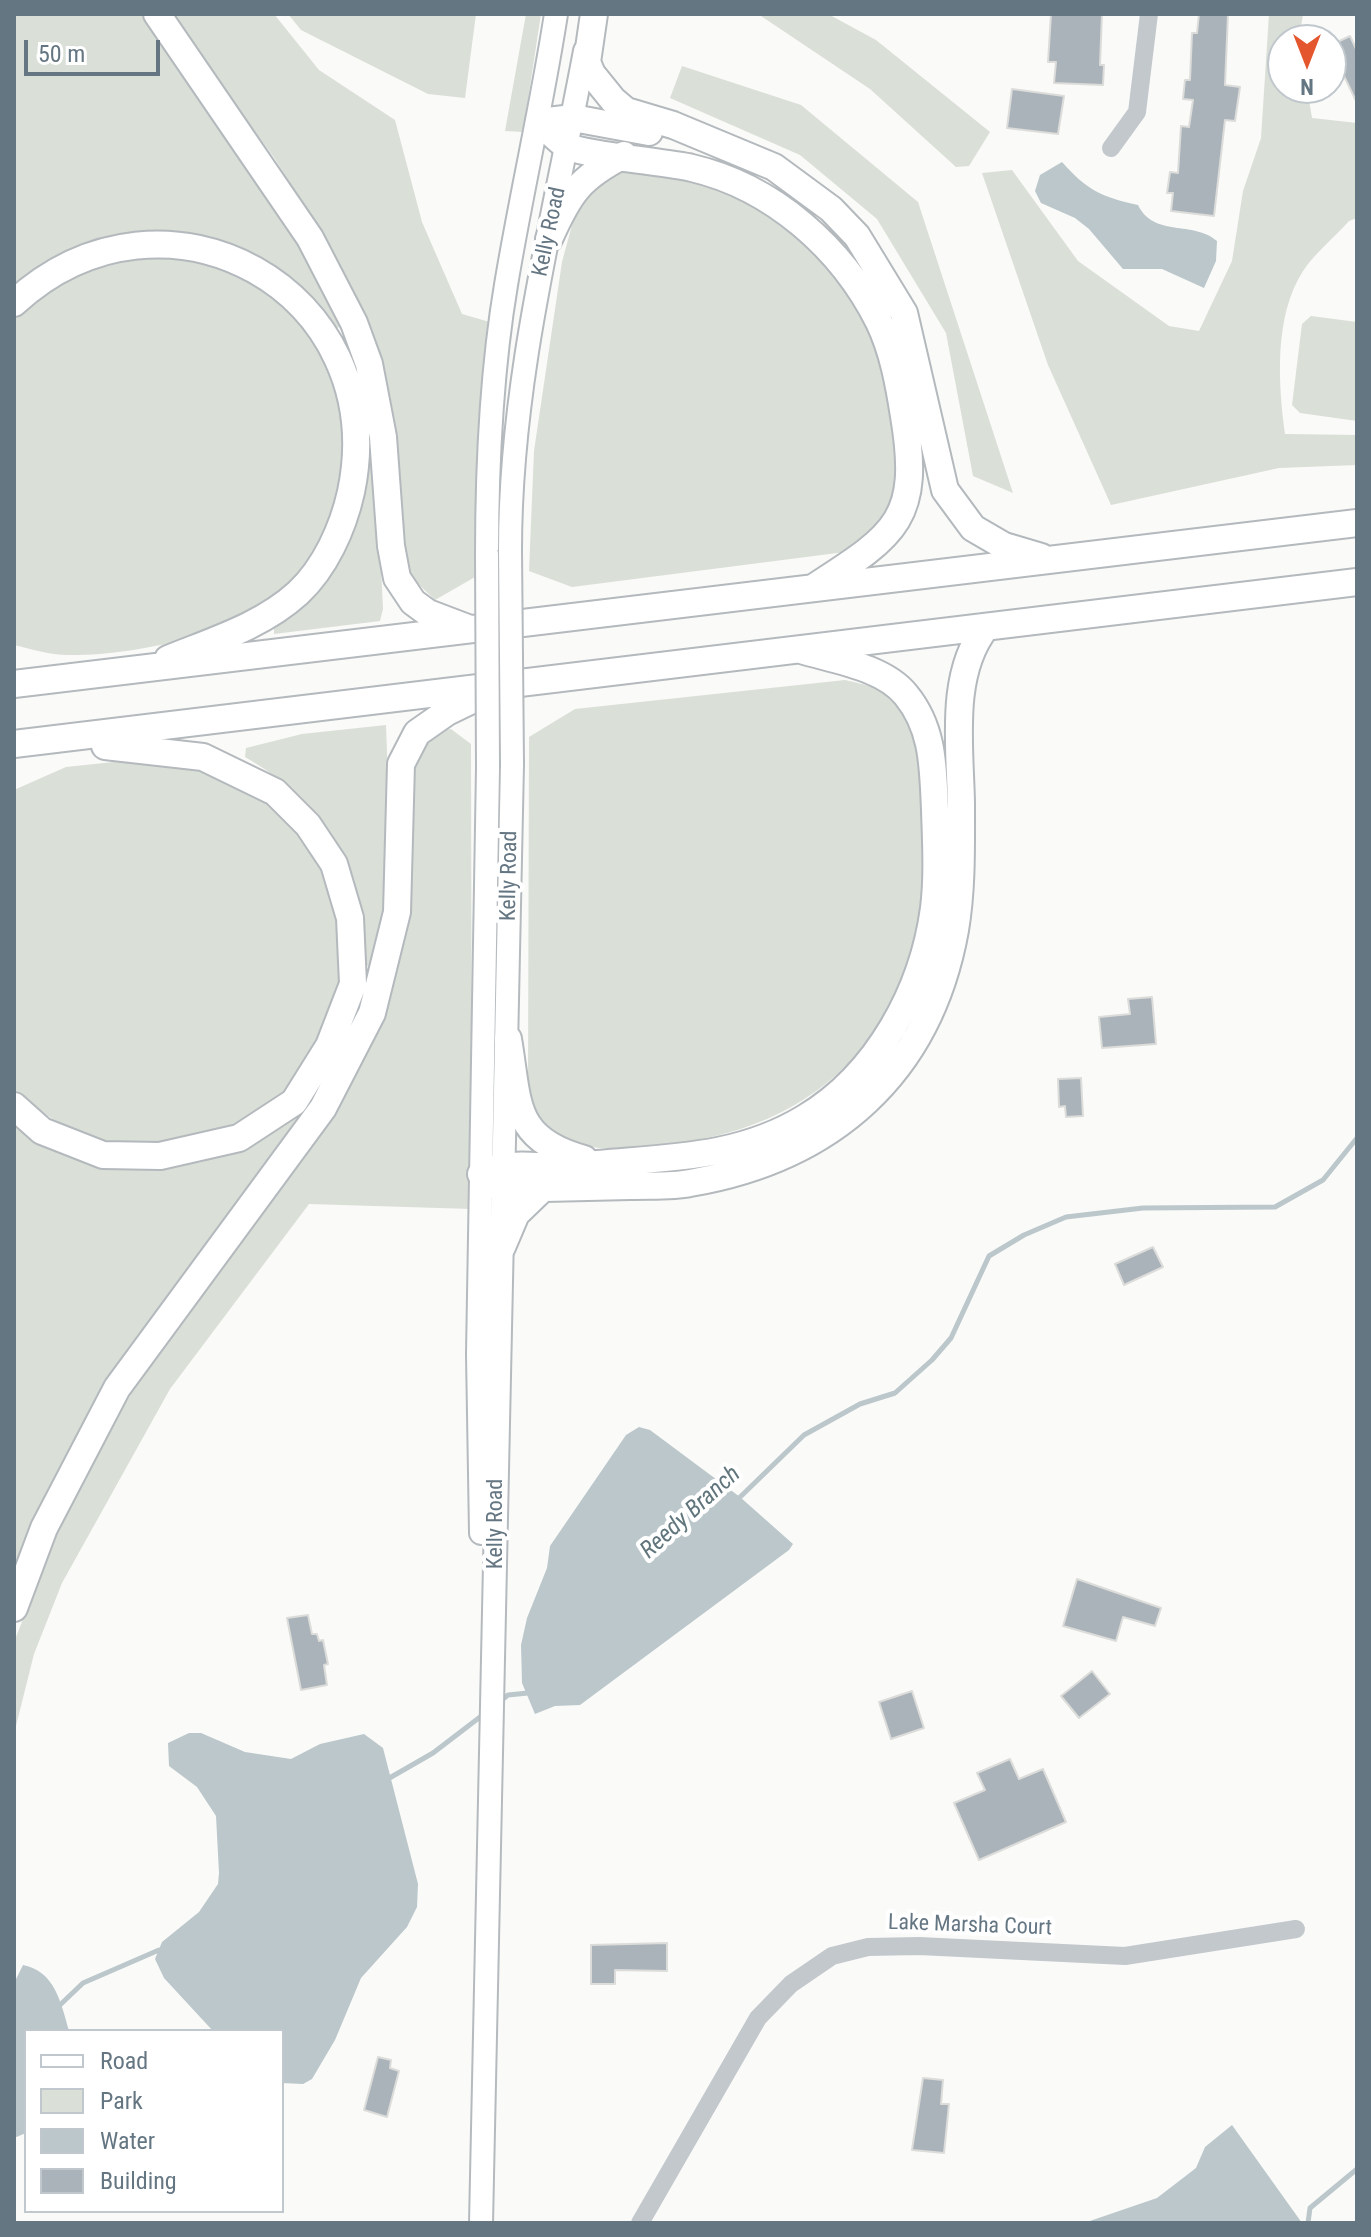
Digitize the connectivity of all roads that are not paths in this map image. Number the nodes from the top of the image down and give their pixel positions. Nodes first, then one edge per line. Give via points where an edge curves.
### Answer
1 (157, 14) edge
2 (556, 14) edge
3 (593, 14) edge
4 (1149, 14) edge
5 (573, 118) junction
6 (539, 122) junction
7 (696, 137) junction
8 (568, 147) junction
9 (1111, 148) dead end
10 (624, 155) junction
11 (549, 239) junction
12 (14, 303) edge
13 (1357, 523) edge
14 (1052, 561) junction
15 (1357, 582) edge
16 (809, 590) junction
17 (986, 627) junction
18 (473, 631) junction
19 (801, 650) junction
20 (134, 672) junction
21 (14, 684) edge
22 (497, 687) junction
23 (42, 741) junction
24 (14, 744) edge
25 (508, 1039) junction
26 (14, 1106) edge
27 (595, 1162) junction
28 (495, 1176) junction
29 (543, 1188) junction
30 (502, 1247) junction
31 (14, 1608) edge
32 (490, 1746) junction
33 (1296, 1929) dead end
34 (481, 2223) edge
35 (640, 2223) edge

1 - 18 highway via 310,238 354,323 369,364 383,437 397,578 428,613
2 - 6 main road, Kelly Road
3 - 5 main road, Kelly Road
3 - 7 highway via 587,62 604,90 626,111
4 - 9 street via 1137,112
5 - 6 highway
5 - 7 highway
5 - 8 main road, Kelly Road
6 - 8 highway
6 - 28 main road, Kelly Road, bridge via 495,366 487,554
7 - 14 highway via 774,167 831,209 857,236 904,313 945,490 956,510 973,528 1004,546
8 - 10 highway
8 - 11 main road, Kelly Road
10 - 11 highway via 571,192
10 - 16 highway via 725,177 800,221 833,255 879,322 892,356 908,442 905,502 881,543
11 - 25 main road, Kelly Road, bridge via 515,426
12 - 20 highway via 41,278 77,259 152,243 199,248 250,266 290,294 319,326 342,368 355,411 358,457 347,510 332,547 299,592 266,616
13 - 14 highway
14 - 16 highway
15 - 17 highway
16 - 18 highway
17 - 19 highway
17 - 29 highway via 966,663 955,930 923,1028 893,1075 855,1115 802,1149 752,1170 687,1184
18 - 20 highway
19 - 22 highway
19 - 27 highway via 885,679 904,693 929,739 934,905 908,1000 871,1058 806,1118 731,1150 681,1159
20 - 21 highway
22 - 23 highway
22 - 31 highway via 417,733 401,764 397,912 372,1013 323,1108 117,1388 44,1528
23 - 24 highway
23 - 26 highway via 203,757 275,792 308,825 334,864 350,918 353,984 329,1046 294,1102 239,1138 160,1156 103,1155 42,1131
25 - 27 highway via 514,1095 530,1132 549,1146
25 - 28 main road, Kelly Road
27 - 28 highway
28 - 29 highway
28 - 30 main road, Kelly Road
28 - 32 main road, Kelly Road via 478,1354
29 - 30 highway via 516,1214
30 - 32 main road, Kelly Road
32 - 34 main road, Kelly Road
33 - 35 street, Lake Marsha Court via 1125,1956 919,1946 868,1947 832,1956 791,1984 758,2018

